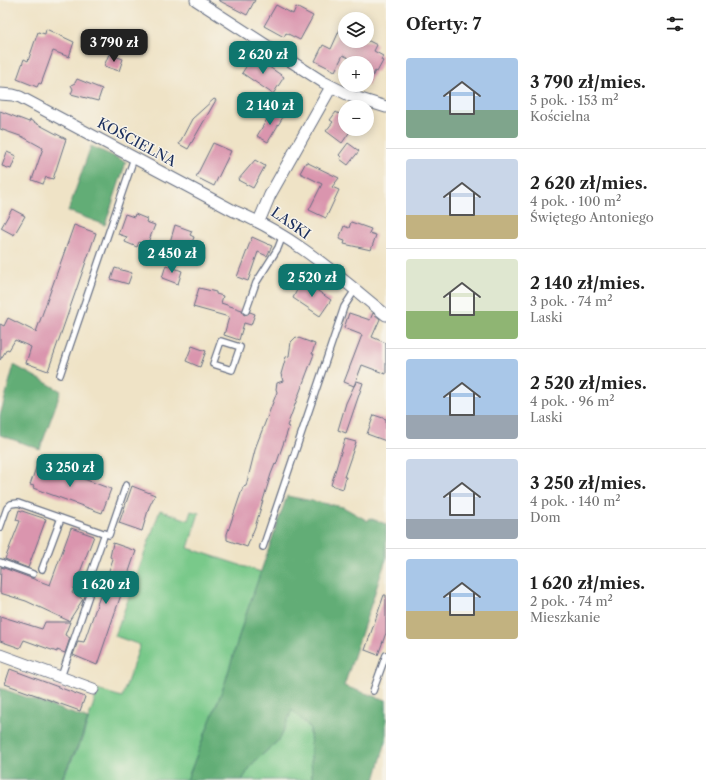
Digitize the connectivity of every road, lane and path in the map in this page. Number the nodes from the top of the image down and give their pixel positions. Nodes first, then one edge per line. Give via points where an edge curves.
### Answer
1 (196, 0) edge
2 (331, 86) junction
3 (0, 94) edge
4 (386, 107) edge
5 (134, 158) junction
6 (259, 221) junction
7 (284, 235) junction
8 (355, 290) junction
9 (246, 311) dead end
10 (386, 315) edge
11 (235, 342) joint
12 (60, 374) dead end
13 (126, 486) dead end
14 (61, 518) junction
15 (0, 528) edge
16 (105, 533) junction
17 (263, 547) dead end
18 (0, 562) edge
19 (42, 569) dead end
20 (33, 574) dead end
21 (87, 584) dead end
22 (89, 595) dead end
23 (0, 655) edge
24 (386, 655) edge
25 (61, 677) junction
26 (93, 689) dead end
27 (373, 691) dead end

1 - 2 street
2 - 4 street via 351,96
2 - 6 street, LASKI via 270,195
3 - 5 street, KOŚCIELNA via 20,97
5 - 6 street, KOŚCIELNA via 234,211
5 - 12 lane
6 - 7 street, LASKI
7 - 8 street, LASKI
7 - 9 lane via 256,283
8 - 10 street, LASKI
8 - 17 lane via 344,307
11 - 11 lane via 221,340 213,364 232,370 240,347
13 - 16 lane via 109,535
14 - 15 lane via 18,503 11,504
14 - 16 lane
14 - 19 lane
16 - 21 lane
18 - 20 lane
22 - 25 lane
23 - 25 street
24 - 27 lane
25 - 26 street

